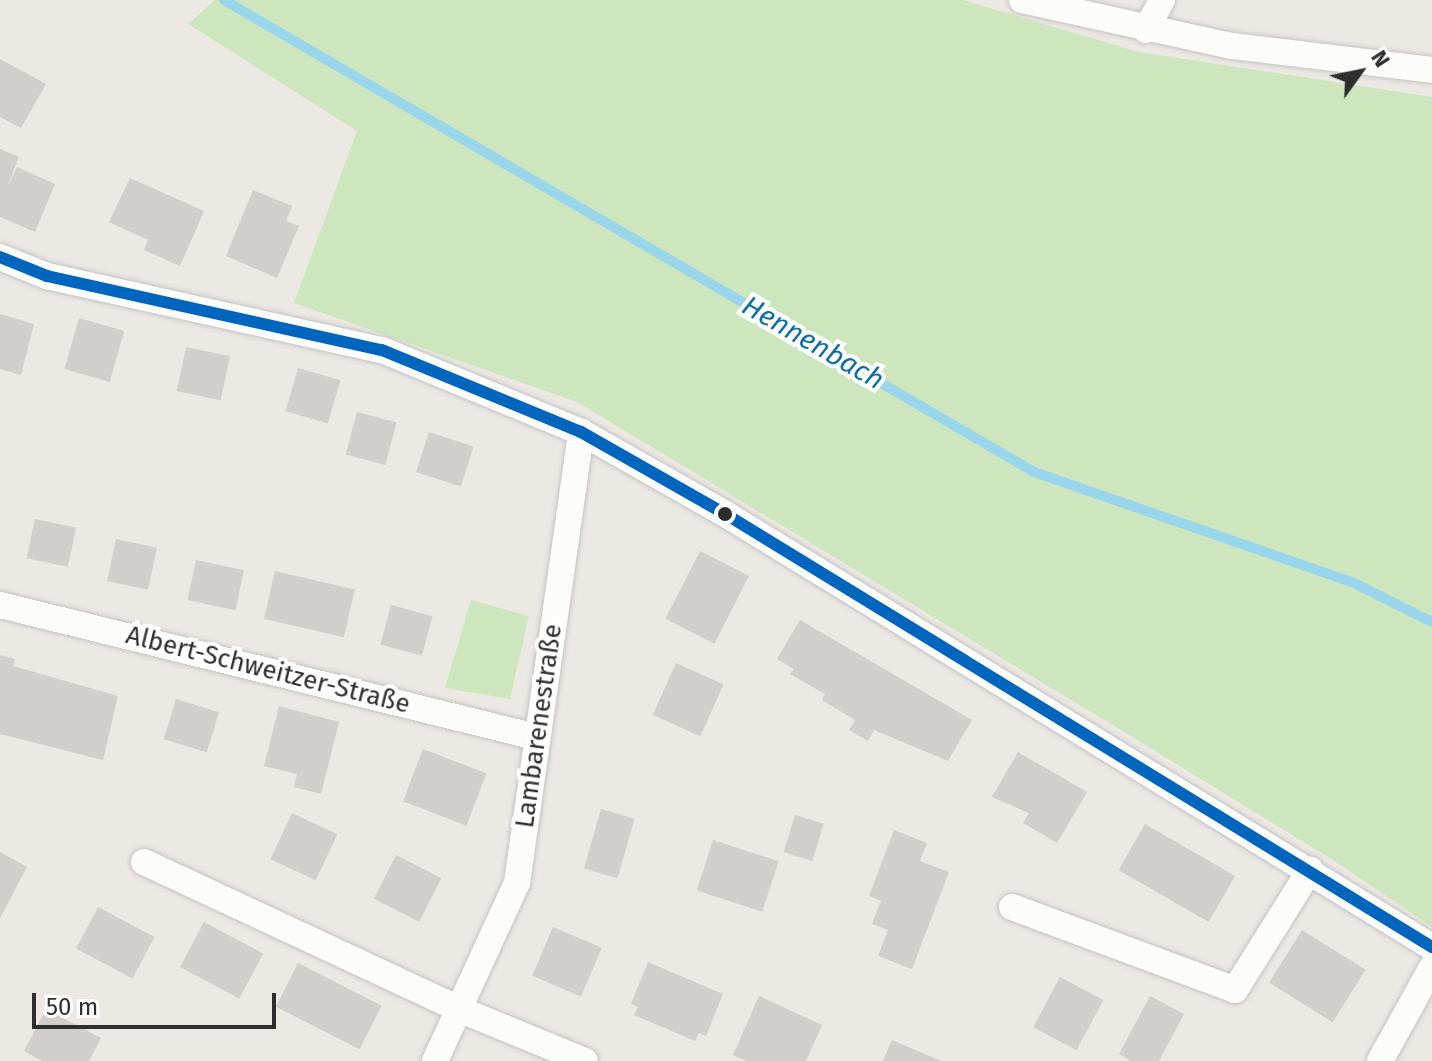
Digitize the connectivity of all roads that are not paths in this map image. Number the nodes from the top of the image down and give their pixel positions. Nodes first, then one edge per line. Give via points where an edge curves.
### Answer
1 (1022, 0) edge
2 (1162, 0) edge
3 (1146, 30) junction
4 (1432, 70) edge
5 (0, 257) edge
6 (581, 432) junction
7 (0, 605) edge
8 (536, 737) junction
9 (144, 862) dead end
10 (1310, 870) junction
11 (1012, 907) dead end
12 (1432, 947) edge
13 (1432, 967) edge
14 (461, 1010) junction
15 (435, 1061) edge
16 (585, 1061) edge
17 (1380, 1061) edge

1 - 3 street
2 - 3 street
3 - 4 street
5 - 6 street via 47,276 382,350
6 - 8 street, Lambarenestraße
6 - 10 street via 727,515
7 - 8 street, Albert-Schweitzer-Straße
8 - 14 street, Lambarenestraße via 517,883
9 - 14 street
10 - 11 street via 1235,990
10 - 12 street
13 - 17 street
14 - 15 street, Lambarenestraße
14 - 16 street

